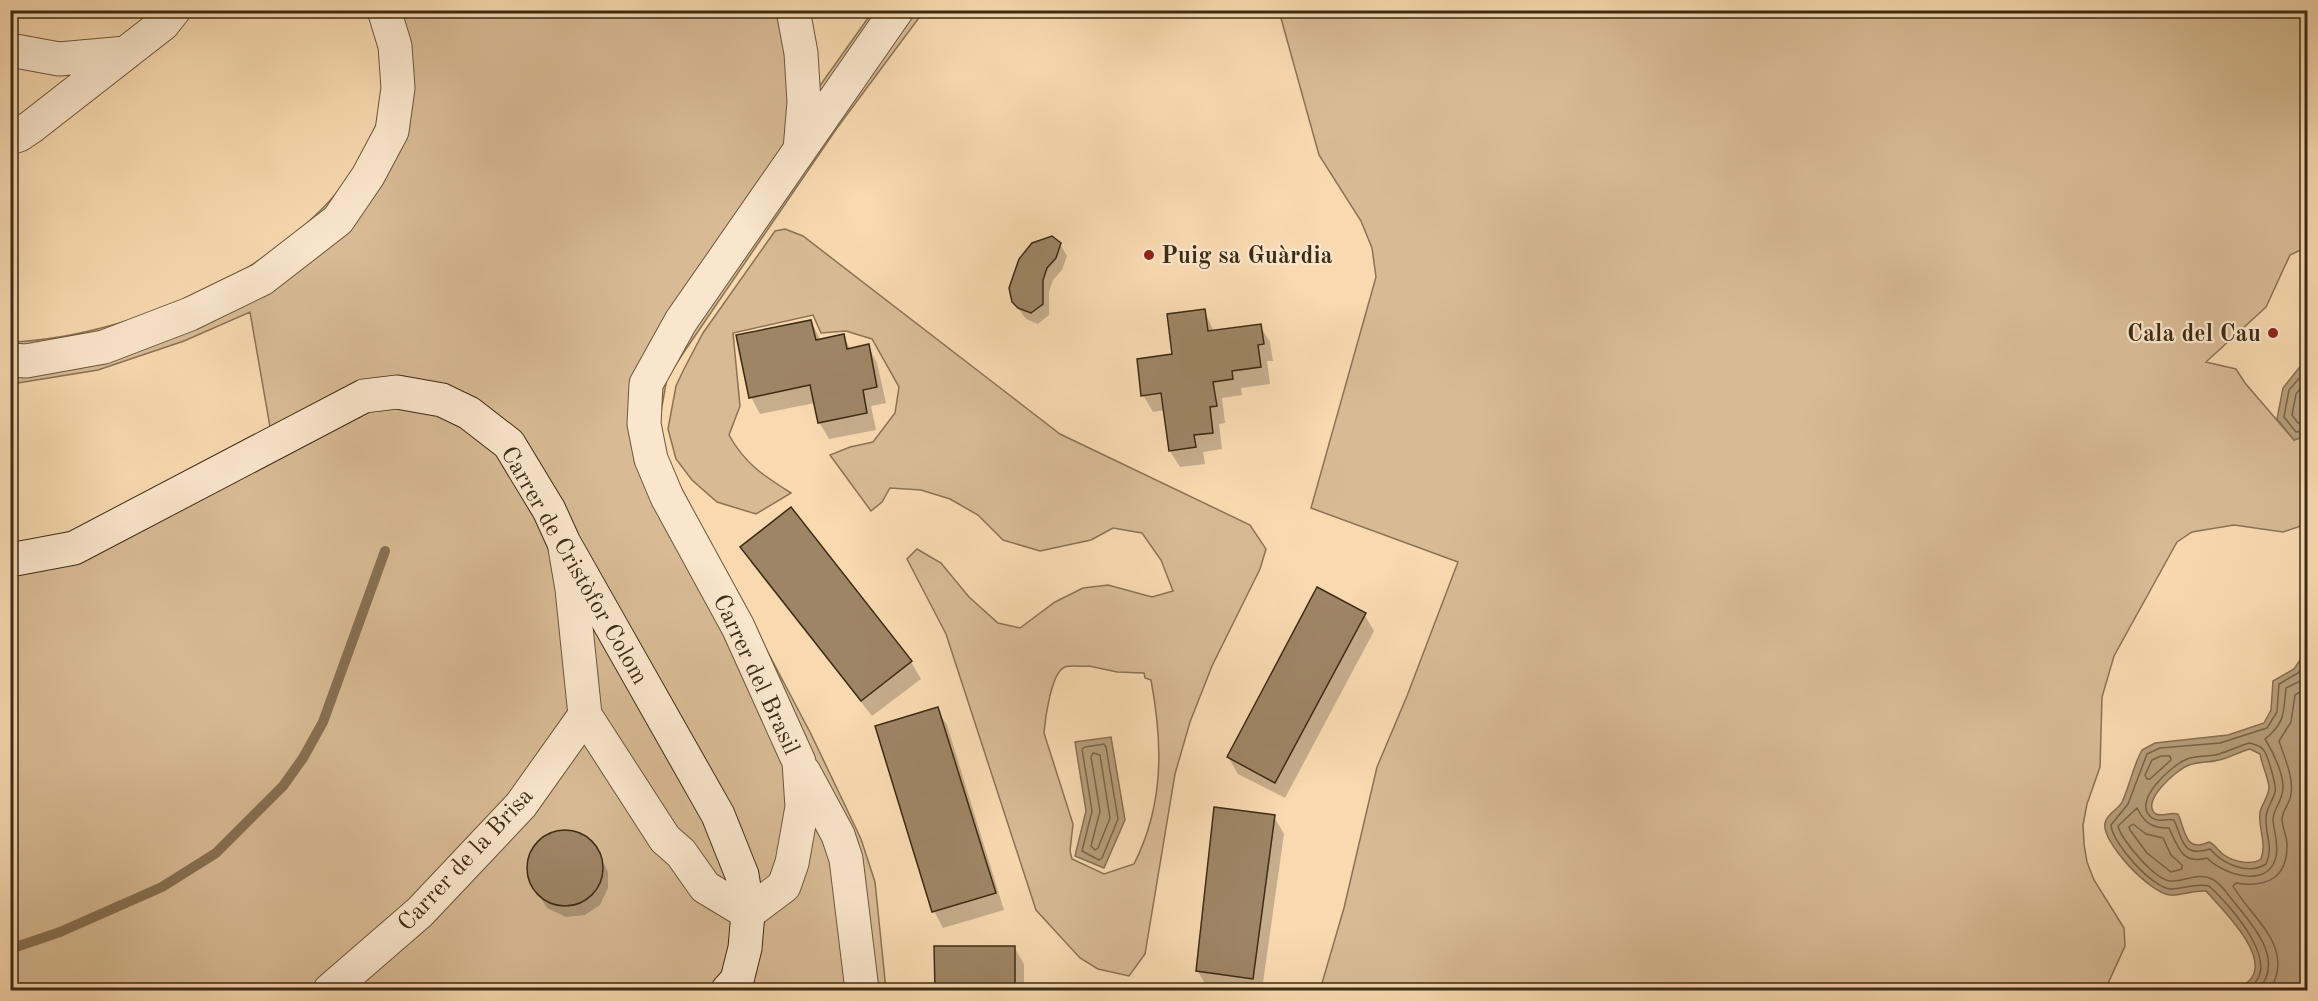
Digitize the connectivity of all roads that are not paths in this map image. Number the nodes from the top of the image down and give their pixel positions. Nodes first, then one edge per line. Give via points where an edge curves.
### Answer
1 (174, 10) edge
2 (384, 10) edge
3 (793, 10) edge
4 (897, 10) edge
5 (10, 50) edge
6 (126, 52) junction
7 (10, 138) edge
8 (800, 152) junction
9 (10, 360) edge
10 (564, 543) junction
11 (10, 560) edge
12 (585, 715) junction
13 (799, 762) junction
14 (748, 913) junction
15 (330, 990) edge
16 (728, 990) edge
17 (862, 990) edge

1 - 6 street via 163,24
2 - 9 street via 395,46 398,88 392,131 368,176 338,219 262,279 190,314 104,347 26,361
3 - 8 street via 804,102
4 - 8 street, Carrer del Brasil
5 - 6 street via 59,58
6 - 7 street via 31,127
8 - 13 street, Carrer del Brasil via 681,321 646,384 644,424 651,459 667,497 738,627
10 - 11 street, Carrer de Cristòfor Colom via 509,444 469,413 442,400 398,392 364,396 74,548
10 - 12 street
10 - 14 street, Carrer de Cristòfor Colom via 718,815 742,875
12 - 14 street via 665,839 681,853 705,887
12 - 15 street, Carrer de la Brisa via 521,805 420,912
13 - 14 street, Carrer del Brasil via 802,807 792,863 784,885
13 - 17 street via 838,835 846,859
14 - 16 street, Carrer de Cristòfor Colom via 737,980

